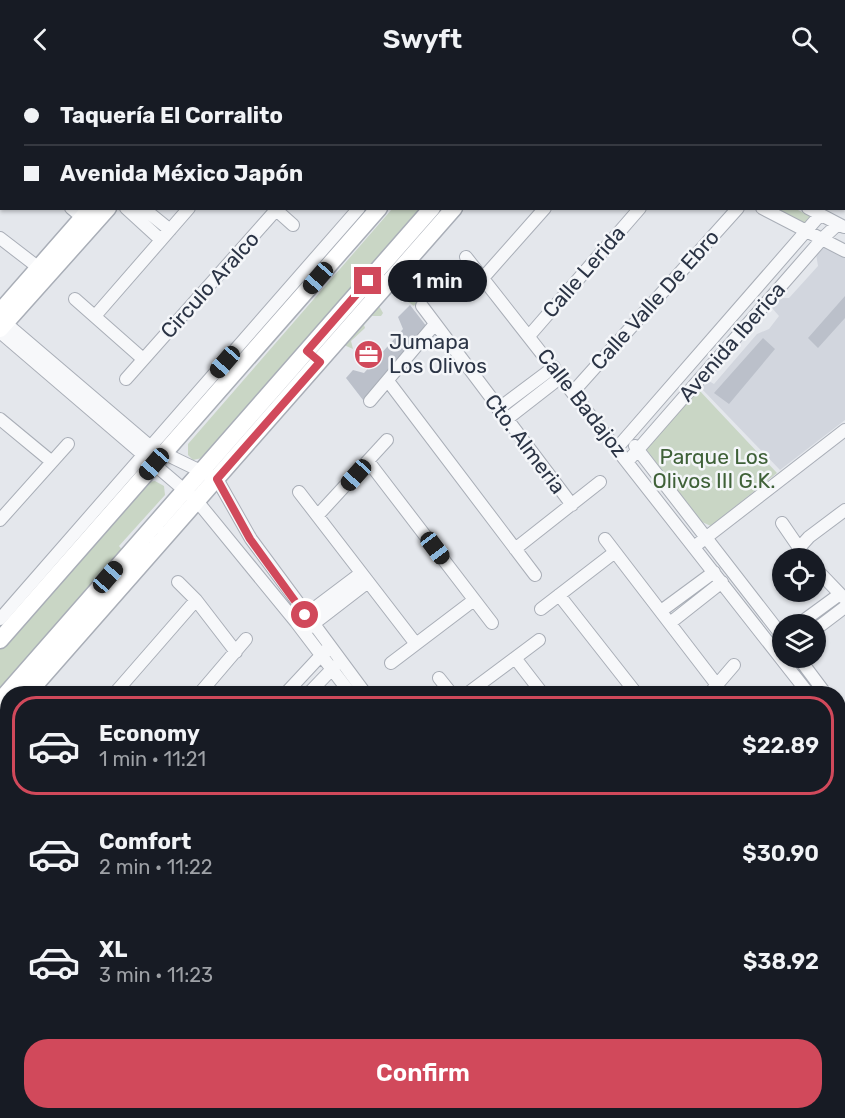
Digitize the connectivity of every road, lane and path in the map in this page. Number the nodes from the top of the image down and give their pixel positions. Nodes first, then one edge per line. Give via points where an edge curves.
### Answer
1 (106, 210) edge
2 (129, 210) edge
3 (145, 210) edge
4 (187, 210) edge
5 (274, 210) edge
6 (276, 210) edge
7 (357, 210) edge
8 (377, 210) edge
9 (431, 210) edge
10 (452, 210) edge
11 (543, 210) edge
12 (638, 210) edge
13 (736, 210) edge
14 (766, 210) edge
15 (811, 210) edge
16 (82, 212) edge
17 (820, 215) junction
18 (293, 225) dead end
19 (841, 226) edge
20 (807, 231) junction
21 (166, 235) junction
22 (421, 235) junction
23 (0, 238) edge
24 (823, 238) junction
25 (845, 251) edge
26 (466, 257) dead end
27 (39, 268) junction
28 (483, 278) junction
29 (75, 299) dead end
30 (422, 306) dead end
31 (95, 316) junction
32 (1, 323) edge
33 (435, 324) junction
34 (529, 336) junction
35 (712, 339) junction
36 (724, 352) junction
37 (313, 356) junction
38 (143, 359) junction
39 (558, 372) junction
40 (126, 379) dead end
41 (388, 381) junction
42 (573, 392) junction
43 (370, 401) dead end
44 (498, 409) junction
45 (507, 419) junction
46 (1, 422) edge
47 (845, 430) edge
48 (626, 437) junction
49 (387, 440) dead end
50 (68, 444) dead end
51 (617, 447) junction
52 (639, 450) junction
53 (153, 455) junction
54 (368, 461) junction
55 (628, 461) junction
56 (52, 462) junction
57 (201, 471) junction
58 (217, 479) junction
59 (600, 482) dead end
60 (299, 492) dead end
61 (191, 495) junction
62 (572, 505) junction
63 (845, 510) edge
64 (318, 516) junction
65 (0, 520) edge
66 (782, 523) dead end
67 (705, 537) junction
68 (605, 539) dead end
69 (694, 546) junction
70 (800, 548) edge
71 (805, 548) edge
72 (515, 549) junction
73 (615, 552) junction
74 (535, 575) dead end
75 (365, 577) junction
76 (718, 577) junction
77 (826, 579) edge
78 (178, 582) dead end
79 (559, 595) junction
80 (842, 597) edge
81 (196, 600) junction
82 (474, 600) junction
83 (845, 607) edge
84 (541, 609) dead end
85 (661, 611) junction
86 (815, 614) edge
87 (0, 619) edge
88 (826, 621) edge
89 (772, 622) edge
90 (492, 623) dead end
91 (670, 623) junction
92 (305, 624) junction
93 (246, 639) dead end
94 (0, 640) edge
95 (539, 640) dead end
96 (416, 644) junction
97 (325, 650) junction
98 (236, 652) junction
99 (515, 658) junction
100 (391, 663) dead end
101 (336, 665) junction
102 (734, 665) dead end
103 (806, 668) edge
104 (439, 678) dead end
105 (14, 686) edge
106 (34, 686) edge
107 (121, 686) edge
108 (206, 686) edge
109 (292, 686) edge
110 (316, 686) edge
111 (346, 686) edge
112 (358, 686) edge
113 (445, 686) edge
114 (477, 686) edge
115 (537, 686) edge
116 (630, 686) edge
117 (712, 686) edge
118 (716, 686) edge
119 (802, 686) edge
120 (820, 686) edge

1 - 32 street
2 - 21 street
3 - 21 street
4 - 21 street
5 - 38 street, Circulo Aralco
6 - 18 street, Circulo Aralco
7 - 53 street
8 - 53 street
9 - 22 street
10 - 22 street
11 - 28 street
12 - 34 street, Calle Lerida
13 - 42 street, Calle Valle De Ebro
14 - 20 street
15 - 17 street
16 - 27 street
17 - 19 street
17 - 20 street, Avenida Iberica
19 - 24 street, Avenida Iberica
20 - 24 street
20 - 35 street, Avenida Iberica
21 - 31 street
22 - 37 street
23 - 27 street
24 - 25 street
24 - 36 street, Avenida Iberica
26 - 28 street, Calle Badajoz
27 - 32 street
28 - 34 street, Calle Badajoz
29 - 31 street
30 - 33 street, Cto. Almeria
31 - 38 street
32 - 53 street
33 - 41 street
33 - 44 street, Cto. Almeria
34 - 39 street, Calle Badajoz
35 - 36 street
35 - 48 street, Avenida Iberica
36 - 52 street, Avenida Iberica
37 - 57 street
37 - 58 street
38 - 40 street, Circulo Aralco
39 - 42 street, Calle Badajoz
39 - 44 street
39 - 45 street
41 - 43 street
41 - 72 street
42 - 51 street, Calle Badajoz
44 - 45 street, Cto. Almeria
45 - 62 street, Cto. Almeria
46 - 56 street
47 - 67 street
48 - 51 street, Avenida Iberica
48 - 52 street, Calle Badajoz
49 - 54 street
50 - 56 street
51 - 55 street, Calle Badajoz
52 - 55 street, Avenida Iberica
52 - 67 street, Calle Badajoz
53 - 57 street
53 - 61 street
53 - 87 street
53 - 94 street
54 - 64 street
54 - 82 street
55 - 69 street, Calle Badajoz
56 - 65 street
57 - 58 street
57 - 61 street
58 - 61 street
58 - 92 street
59 - 62 street, Cto. Almeria
60 - 64 street
61 - 92 street
61 - 105 street
61 - 106 street
62 - 72 street, Cto. Almeria
63 - 71 street via 809,537
64 - 75 street
66 - 70 street
67 - 69 street
67 - 89 street, Calle Badajoz
68 - 73 street
69 - 76 street, Calle Badajoz
72 - 74 street
73 - 79 street
73 - 85 street
75 - 92 street
75 - 96 street
76 - 85 street
76 - 91 street
76 - 119 street, Calle Badajoz
77 - 80 street
78 - 81 street
79 - 84 street
79 - 116 street
80 - 86 street
81 - 98 street
81 - 107 street
82 - 90 street
82 - 96 street
83 - 88 street
85 - 91 street
91 - 117 street
92 - 97 street
93 - 98 street
95 - 99 street
96 - 100 street
97 - 101 street
97 - 109 street
98 - 108 street
99 - 114 street
99 - 115 street
101 - 110 street
101 - 111 street
101 - 112 street
102 - 118 street
103 - 120 street
104 - 113 street

